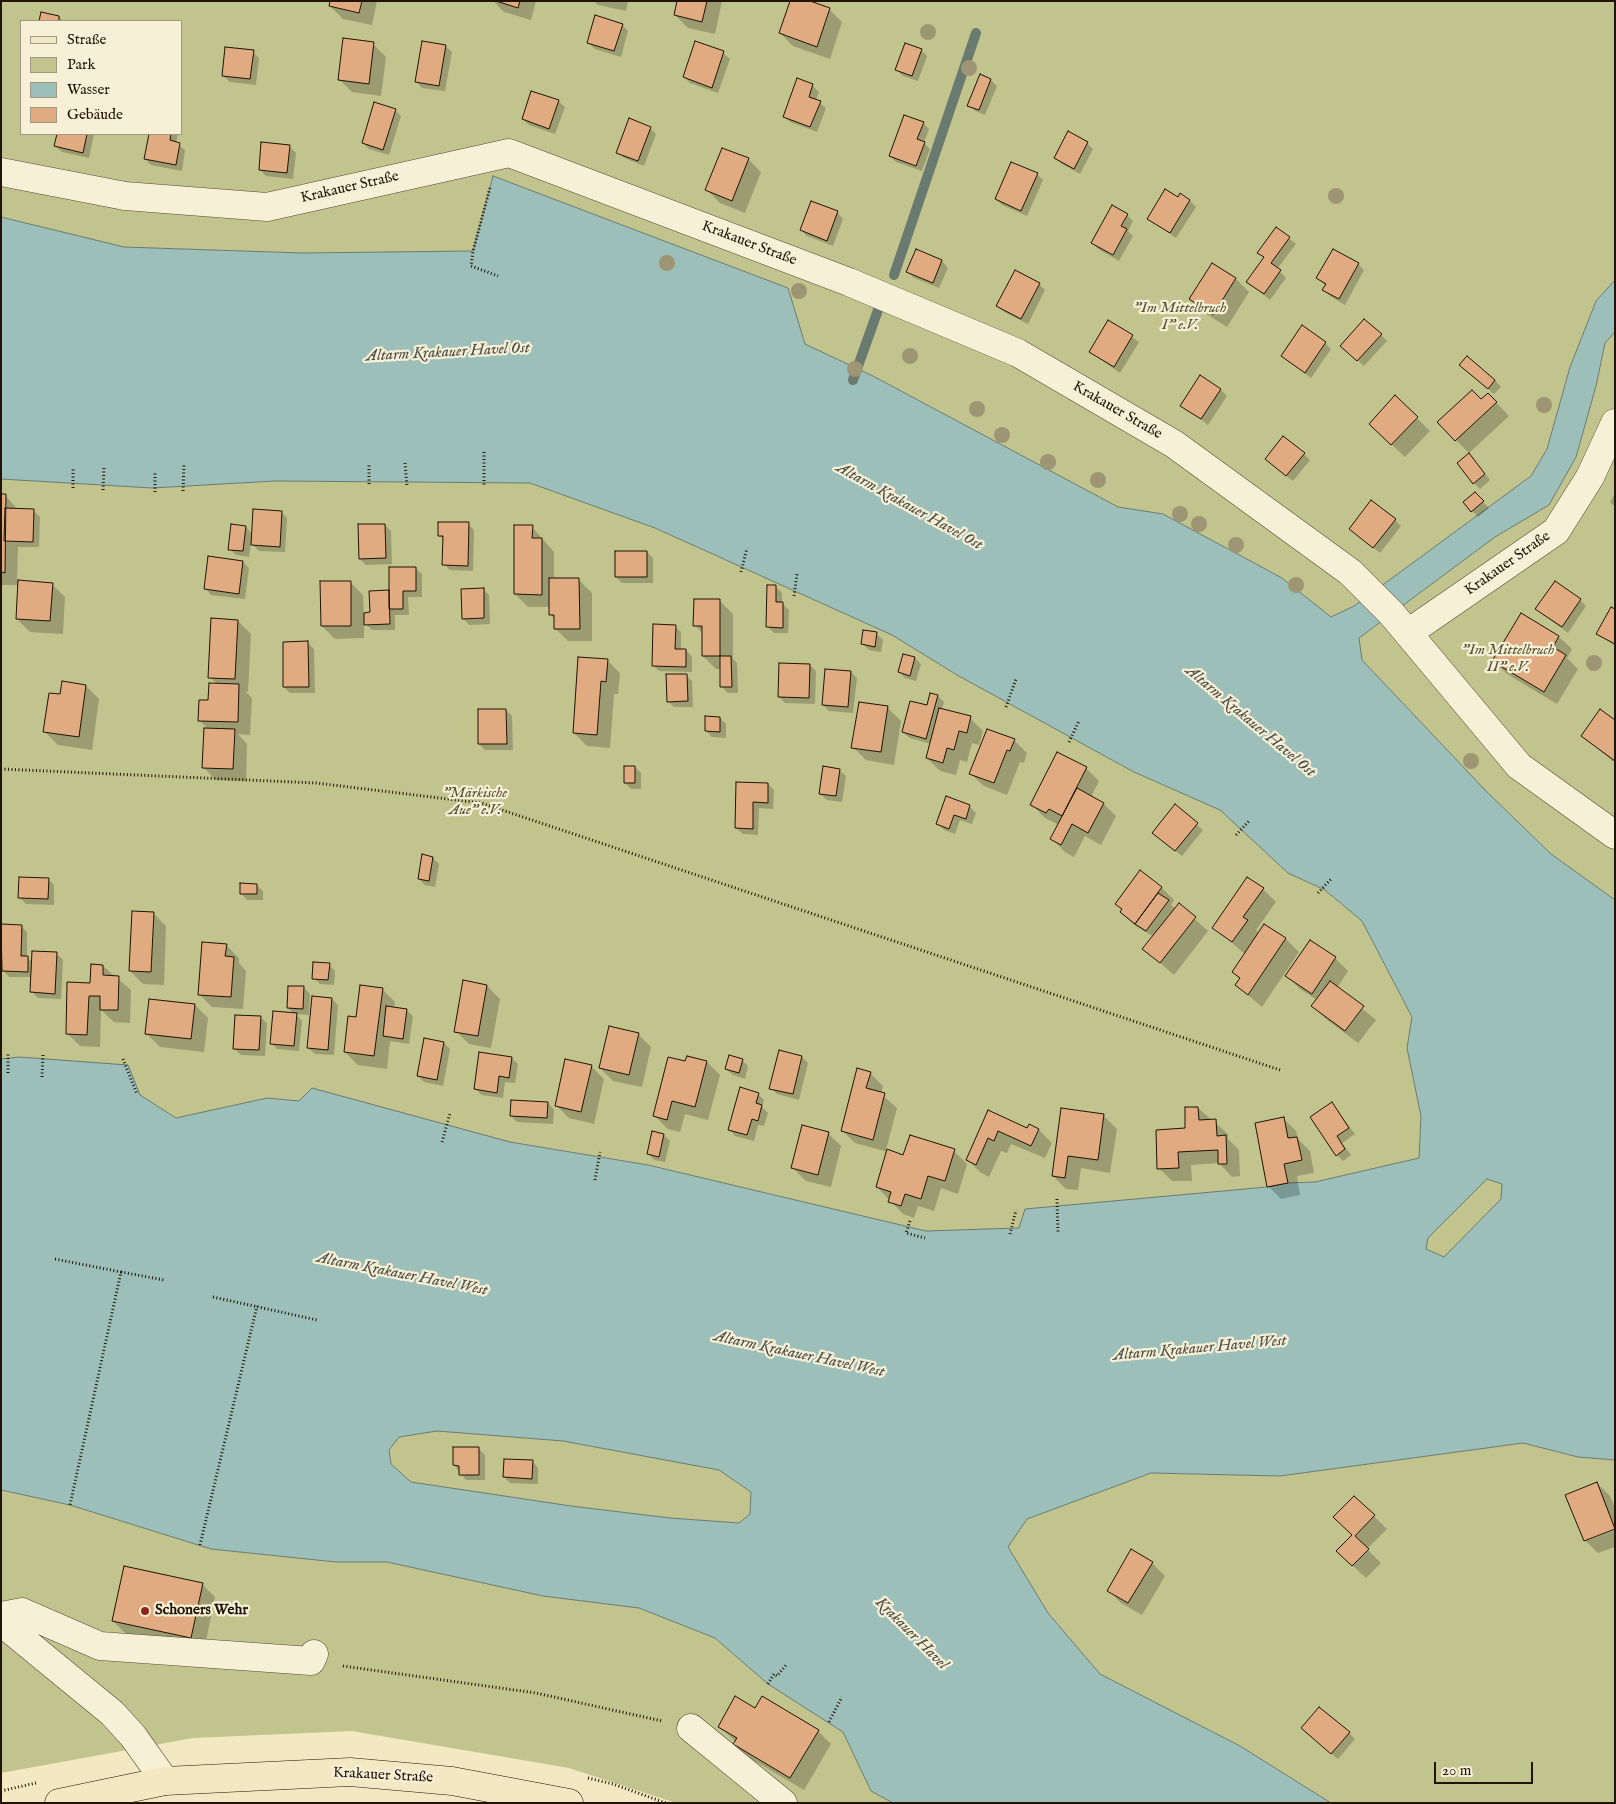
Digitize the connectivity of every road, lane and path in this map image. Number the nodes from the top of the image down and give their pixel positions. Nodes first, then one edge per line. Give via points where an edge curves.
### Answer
1 (1, 172) edge
2 (491, 185) dead end
3 (498, 276) dead end
4 (1615, 423) edge
5 (484, 452) dead end
6 (405, 463) dead end
7 (184, 464) dead end
8 (369, 464) dead end
9 (74, 467) dead end
10 (104, 467) dead end
11 (155, 471) dead end
12 (369, 484) dead end
13 (484, 486) dead end
14 (407, 487) dead end
15 (73, 488) dead end
16 (102, 490) dead end
17 (183, 491) dead end
18 (155, 492) dead end
19 (747, 548) dead end
20 (741, 572) dead end
21 (797, 574) dead end
22 (794, 596) dead end
23 (1408, 633) junction
24 (1016, 679) dead end
25 (1006, 708) dead end
26 (1079, 720) dead end
27 (1069, 742) dead end
28 (1, 769) edge
29 (1250, 821) dead end
30 (1236, 835) dead end
31 (1615, 835) edge
32 (1331, 879) dead end
33 (1318, 894) dead end
34 (8, 1054) dead end
35 (43, 1055) dead end
36 (123, 1059) dead end
37 (1280, 1070) dead end
38 (8, 1073) dead end
39 (42, 1077) dead end
40 (137, 1094) dead end
41 (450, 1113) dead end
42 (442, 1142) dead end
43 (600, 1152) dead end
44 (595, 1180) dead end
45 (1057, 1199) dead end
46 (1016, 1210) dead end
47 (910, 1221) dead end
48 (1058, 1233) dead end
49 (1010, 1234) dead end
50 (925, 1238) dead end
51 (55, 1259) dead end
52 (121, 1272) junction
53 (164, 1280) dead end
54 (212, 1297) dead end
55 (257, 1306) junction
56 (317, 1320) dead end
57 (70, 1505) dead end
58 (200, 1545) dead end
59 (1, 1616) edge
60 (1, 1622) edge
61 (312, 1657) joint
62 (786, 1665) dead end
63 (768, 1684) dead end
64 (842, 1697) dead end
65 (829, 1722) dead end
66 (692, 1728) joint
67 (165, 1781) junction
68 (59, 1803) edge
69 (569, 1803) edge
70 (783, 1803) edge

1 - 23 lane, Krakauer Straße via 125,196 267,207 509,153 849,282 1018,353 1174,444 1350,572
2 - 3 path via 472,266
4 - 23 lane, Krakauer Straße via 1590,477 1556,531
5 - 13 path
6 - 14 path
7 - 17 path
8 - 12 path
9 - 15 path
10 - 16 path
11 - 18 path
19 - 20 path
21 - 22 path
23 - 31 lane, Krakauer Straße via 1519,766
24 - 25 path
26 - 27 path
28 - 37 path via 316,782 481,802
29 - 30 path
32 - 33 path
34 - 38 path
35 - 39 path
36 - 40 path
41 - 42 path
43 - 44 path
45 - 48 path
46 - 49 path
47 - 50 path via 906,1232
51 - 52 path
52 - 53 path
52 - 57 path
54 - 55 path
55 - 56 path
55 - 58 path
59 - 61 lane via 22,1612 100,1646
60 - 67 lane via 112,1713
61 - 66 path via 536,1693
62 - 63 path via 777,1676 774,1674
64 - 65 path
66 - 70 lane
67 - 68 main road, Krakauer Straße
67 - 69 main road, Krakauer Straße via 350,1772 452,1780

